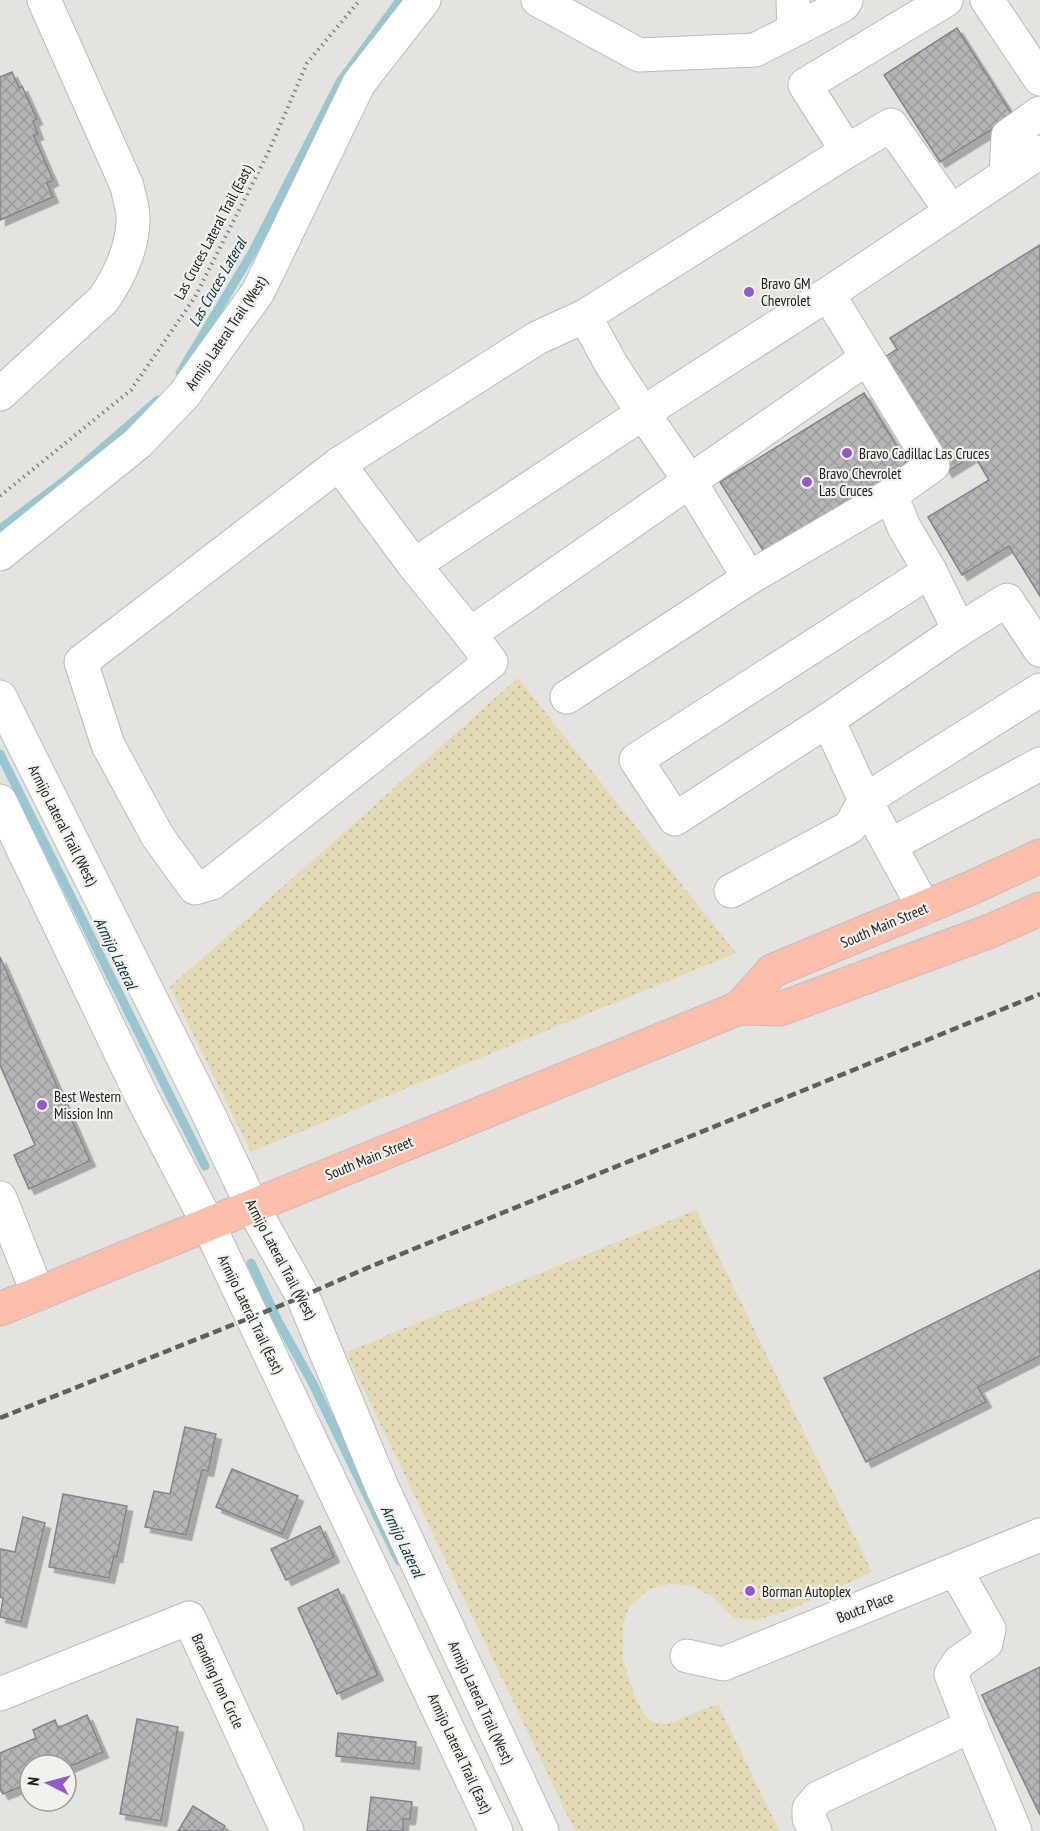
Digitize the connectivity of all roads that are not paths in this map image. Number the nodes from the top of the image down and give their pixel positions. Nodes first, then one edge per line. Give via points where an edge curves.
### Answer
1 (44, 0) edge
2 (424, 0) edge
3 (538, 0) edge
4 (846, 0) edge
5 (946, 0) edge
6 (987, 0) edge
7 (794, 15) edge
8 (1040, 79) edge
9 (1040, 112) edge
10 (847, 151) junction
11 (1040, 152) edge
12 (1006, 174) junction
13 (951, 211) junction
14 (828, 294) junction
15 (585, 316) junction
16 (867, 357) junction
17 (0, 394) edge
18 (643, 413) junction
19 (339, 464) junction
20 (689, 480) junction
21 (891, 495) junction
22 (0, 554) edge
23 (414, 565) junction
24 (930, 571) junction
25 (749, 578) junction
26 (958, 630) junction
27 (470, 634) junction
28 (1040, 650) edge
29 (1040, 690) edge
30 (0, 697) edge
31 (567, 697) dead end
32 (828, 720) junction
33 (1040, 764) edge
34 (865, 800) junction
35 (0, 801) edge
36 (891, 845) junction
37 (1040, 856) edge
38 (731, 891) dead end
39 (924, 908) junction
40 (1040, 909) edge
41 (739, 1008) junction
42 (0, 1198) edge
43 (252, 1206) junction
44 (208, 1224) junction
45 (38, 1294) junction
46 (0, 1309) edge
47 (1040, 1535) edge
48 (956, 1570) junction
49 (687, 1656) dead end
50 (0, 1694) edge
51 (971, 1726) junction
52 (287, 1831) edge
53 (496, 1831) edge
54 (542, 1831) edge
55 (815, 1831) edge
56 (1016, 1831) edge

1 - 17 street via 127,186 133,214 130,241 113,286 103,300
2 - 22 street, Armijo Lateral Trail (West) via 359,83 258,292 184,395 138,443
3 - 7 street via 639,55 755,50
4 - 7 street via 843,5
5 - 10 street via 805,85
6 - 8 street
9 - 12 street via 1008,136
10 - 13 street via 891,125
10 - 15 street
11 - 12 street
12 - 13 street
13 - 14 street
14 - 16 street
14 - 18 street
15 - 18 street
15 - 19 street via 537,338
16 - 20 street
16 - 21 street via 933,465
18 - 20 street
18 - 23 street
19 - 23 street
19 - 27 street via 81,662 108,746 158,837 195,888 212,883 490,662
20 - 25 street
20 - 27 street
21 - 24 street via 904,527
21 - 25 street
23 - 27 street
24 - 26 street
24 - 32 street via 636,760 675,819
25 - 31 street
26 - 28 street via 1007,600
26 - 32 street
29 - 34 street
30 - 43 street, Armijo Lateral Trail (West)
32 - 34 street
33 - 36 street
34 - 36 street
34 - 38 street via 850,827
35 - 44 street, Armijo Lateral Trail (East) via 142,1097
36 - 39 street
37 - 39 main road, South Main Street
39 - 41 main road, South Main Street via 772,971
40 - 41 main road, South Main Street via 780,1009
41 - 43 main road, South Main Street
42 - 45 street
43 - 44 main road, South Main Street
43 - 54 street, Armijo Lateral Trail (West) via 303,1297 382,1487
44 - 45 main road, South Main Street
44 - 53 street, Armijo Lateral Trail (East)
45 - 46 main road, South Main Street
47 - 48 street, Boutz Place
48 - 49 street, Boutz Place via 723,1664
48 - 51 street via 989,1629 986,1643 958,1662 951,1674
50 - 52 street, Branding Iron Circle via 189,1618
51 - 55 street via 818,1798 809,1809
51 - 56 street

